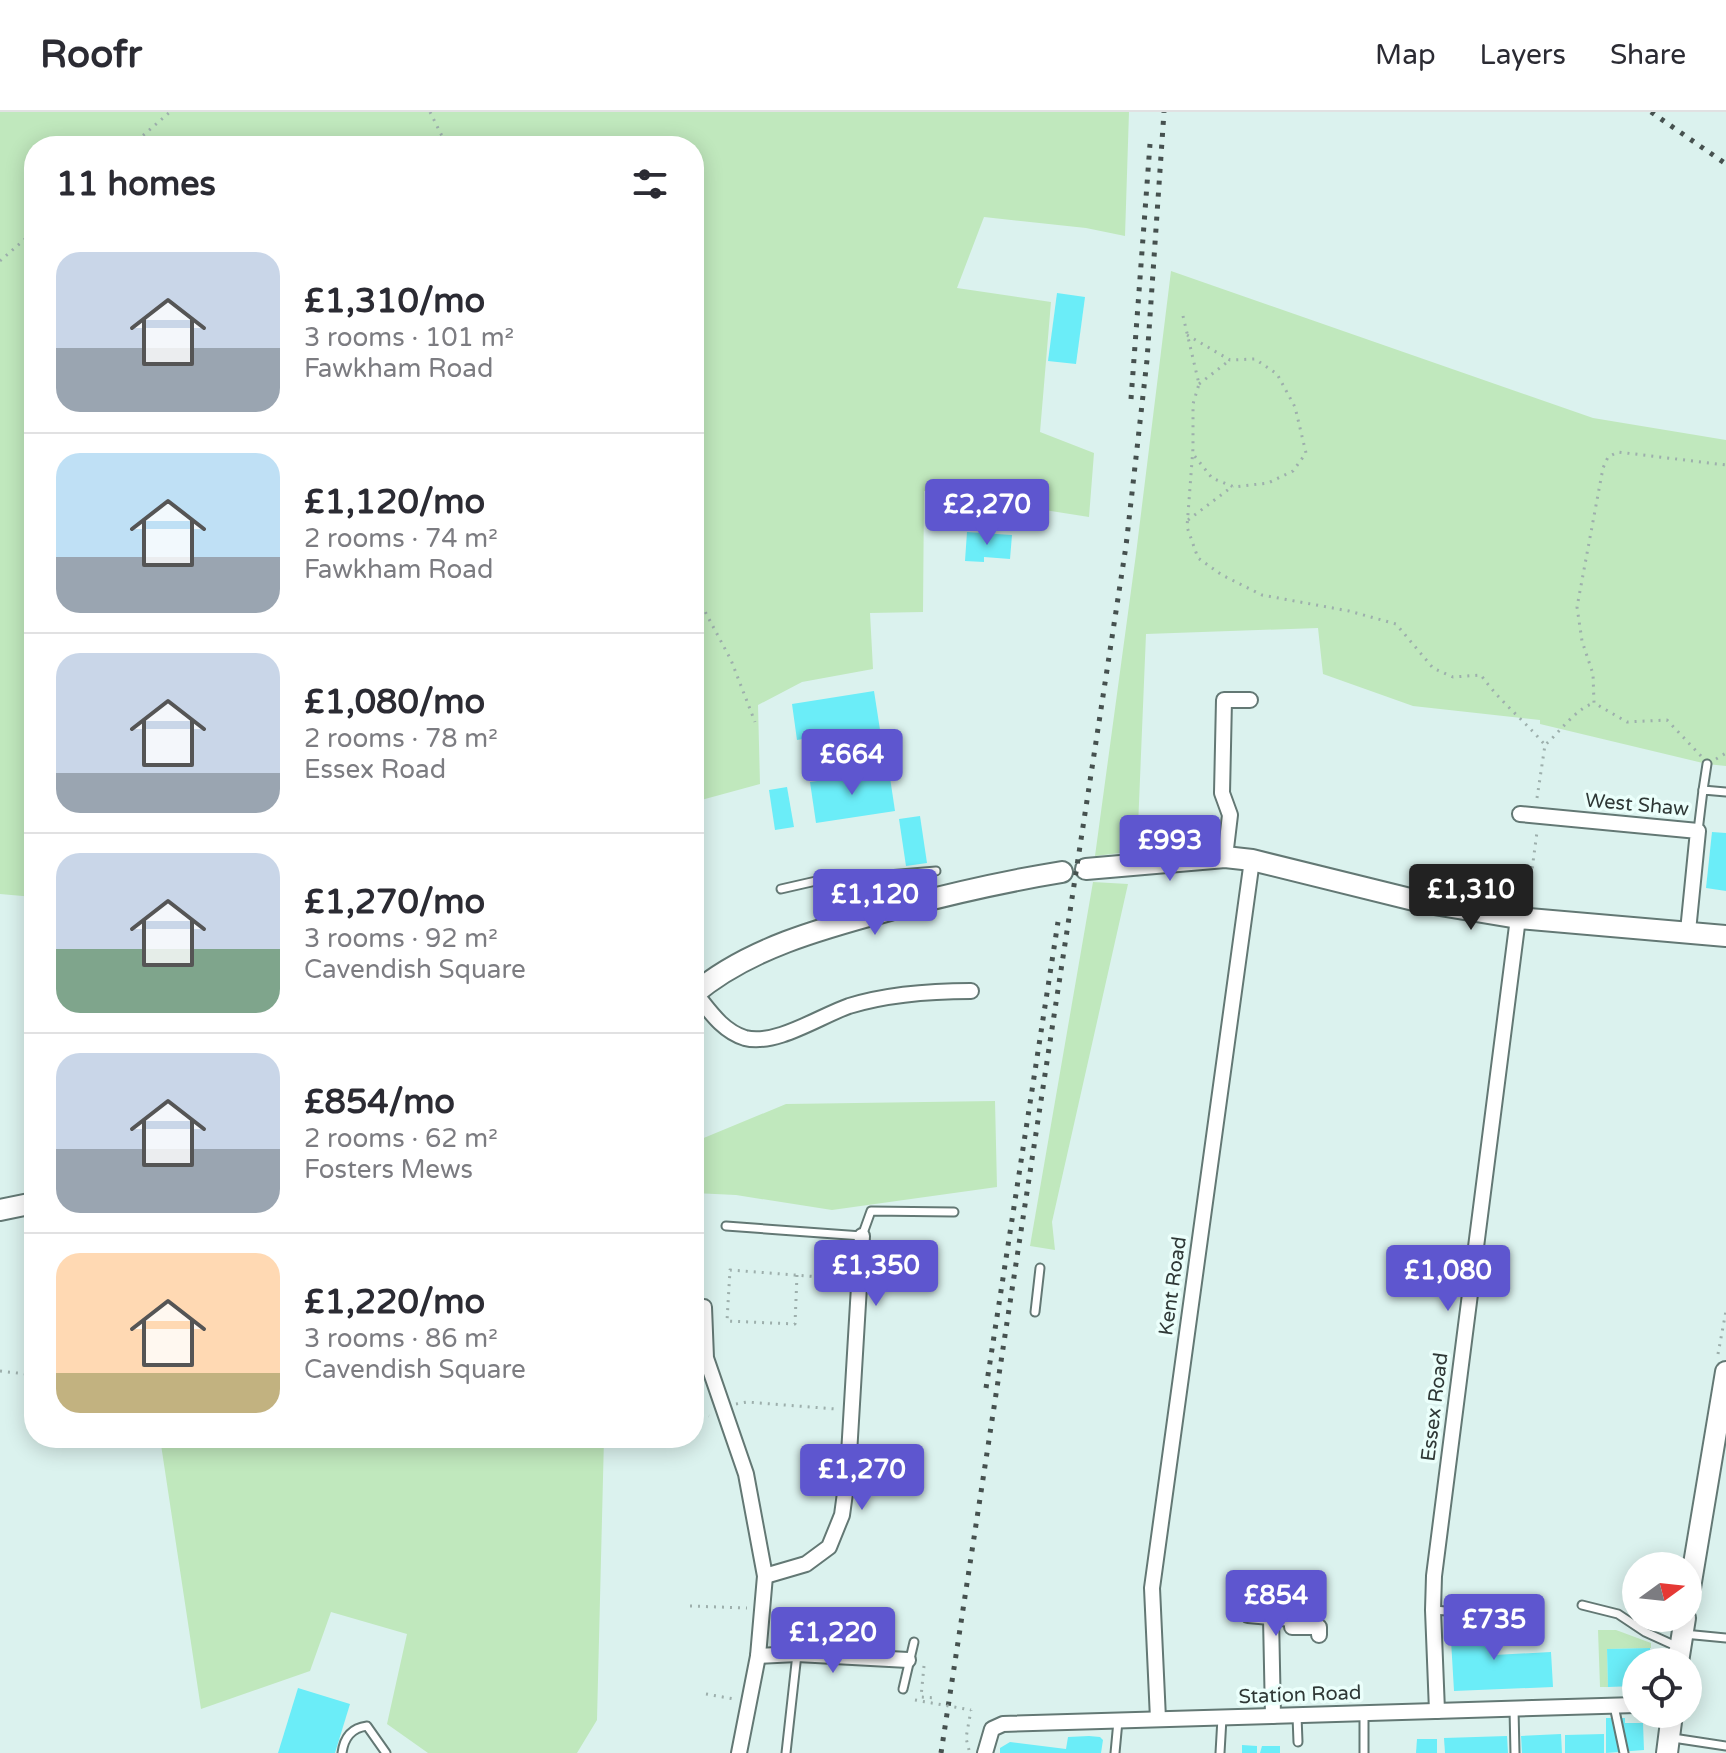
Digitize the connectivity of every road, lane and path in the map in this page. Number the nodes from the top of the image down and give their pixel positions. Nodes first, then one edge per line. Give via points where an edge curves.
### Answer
1 (170, 112) edge
2 (430, 112) edge
3 (142, 136) edge
4 (442, 136) edge
5 (24, 240) edge
6 (0, 261) edge
7 (1183, 316) dead end
8 (1187, 335) junction
9 (1230, 360) junction
10 (1199, 384) junction
11 (1193, 454) junction
12 (1726, 465) edge
13 (1233, 486) junction
14 (1187, 520) junction
15 (704, 610) edge
16 (1250, 700) dead end
17 (1594, 703) junction
18 (755, 722) dead end
19 (1545, 745) junction
20 (1707, 764) joint
21 (1703, 790) junction
22 (1726, 792) edge
23 (1531, 816) junction
24 (1698, 831) junction
25 (1225, 857) junction
26 (1252, 860) junction
27 (1086, 869) dead end
28 (936, 871) dead end
29 (1062, 872) dead end
30 (781, 889) dead end
31 (1522, 918) junction
32 (1688, 931) junction
33 (1726, 936) edge
34 (704, 986) edge
35 (971, 991) dead end
36 (704, 1004) edge
37 (24, 1205) edge
38 (0, 1210) edge
39 (954, 1212) dead end
40 (726, 1226) dead end
41 (862, 1236) junction
42 (1040, 1268) dead end
43 (797, 1275) junction
44 (859, 1280) junction
45 (704, 1307) dead end
46 (1035, 1312) dead end
47 (0, 1371) edge
48 (1726, 1372) edge
49 (24, 1374) edge
50 (720, 1406) junction
51 (852, 1411) junction
52 (1696, 1552) edge
53 (765, 1576) junction
54 (1582, 1605) dead end
55 (690, 1606) dead end
56 (762, 1609) junction
57 (1433, 1610) junction
58 (1248, 1615) dead end
59 (1271, 1617) junction
60 (1319, 1635) dead end
61 (1512, 1636) dead end
62 (1726, 1638) edge
63 (1681, 1640) edge
64 (914, 1642) dead end
65 (797, 1654) junction
66 (758, 1656) junction
67 (908, 1660) junction
68 (903, 1689) dead end
69 (706, 1694) dead end
70 (936, 1698) dead end
71 (915, 1700) dead end
72 (749, 1702) junction
73 (1614, 1706) junction
74 (1622, 1706) edge
75 (1514, 1709) junction
76 (1437, 1711) junction
77 (1364, 1712) junction
78 (1297, 1715) junction
79 (1273, 1716) junction
80 (1222, 1718) junction
81 (1158, 1719) junction
82 (1118, 1721) junction
83 (1298, 1742) dead end
84 (1668, 1746) edge
85 (1726, 1746) edge
86 (342, 1753) edge
87 (386, 1753) edge
88 (739, 1753) edge
89 (786, 1753) edge
90 (969, 1753) edge
91 (985, 1753) edge
92 (1115, 1753) edge
93 (1220, 1753) edge
94 (1364, 1753) edge
95 (1515, 1753) edge
96 (1624, 1753) edge

1 - 3 path
2 - 4 path
5 - 6 path
7 - 8 path
8 - 9 path
8 - 10 path
9 - 10 path
9 - 13 path via 1255,359 1277,374 1295,407 1306,453 1293,471 1268,483
10 - 11 path via 1193,404
11 - 13 path via 1212,478
11 - 14 path
12 - 17 path via 1618,452 1608,457 1577,599
13 - 14 path
14 - 19 path via 1198,558 1222,575 1262,595 1396,624 1433,668 1453,677 1481,675
15 - 18 path
16 - 25 street via 1224,700 1222,793 1230,815
17 - 19 path via 1583,706
17 - 20 path via 1627,722 1667,720
19 - 23 path
20 - 21 lane
21 - 22 lane
21 - 24 lane
23 - 24 street, West Shaw
23 - 31 path
24 - 32 street, West Shaw
25 - 26 street
25 - 27 street
26 - 31 street via 1422,902
26 - 81 street, Kent Road via 1152,1588
28 - 30 lane
29 - 34 street via 857,919 783,944
31 - 32 street
31 - 57 street, Essex Road
32 - 33 street
35 - 36 street via 927,991 851,1006 766,1039 731,1033
37 - 38 street
39 - 41 lane via 871,1211
40 - 41 lane
41 - 44 street
42 - 46 lane
43 - 43 path via 795,1324 727,1321 730,1270
43 - 44 path
44 - 51 street
45 - 50 street via 706,1358
47 - 49 path
48 - 52 street
50 - 51 path via 747,1402
50 - 53 street via 746,1474
51 - 53 street via 842,1515 829,1547 806,1564
53 - 56 street
54 - 63 lane via 1618,1614 1645,1632
55 - 56 path
56 - 66 street
57 - 61 lane via 1509,1615
57 - 76 street, Essex Road
58 - 59 street
59 - 60 street via 1292,1619 1292,1627 1319,1627
59 - 79 street
62 - 63 lane
64 - 67 lane
65 - 66 street
65 - 67 street
65 - 89 lane
66 - 72 street
67 - 68 lane
67 - 70 path via 924,1662 921,1697
69 - 72 path
71 - 90 path, bridge via 971,1710
72 - 88 street
73 - 74 street, Station Road
73 - 75 street, Station Road
73 - 96 lane
75 - 76 street, Station Road
75 - 95 lane
76 - 77 street, Station Road
77 - 78 street, Station Road
77 - 94 lane
78 - 79 street, Station Road
78 - 83 lane
79 - 80 street, Station Road
80 - 81 street, Station Road
80 - 93 lane
81 - 82 street, Station Road
82 - 91 street, Station Road via 1003,1724 992,1729
82 - 92 lane
84 - 85 lane
86 - 87 lane via 351,1733 367,1726

